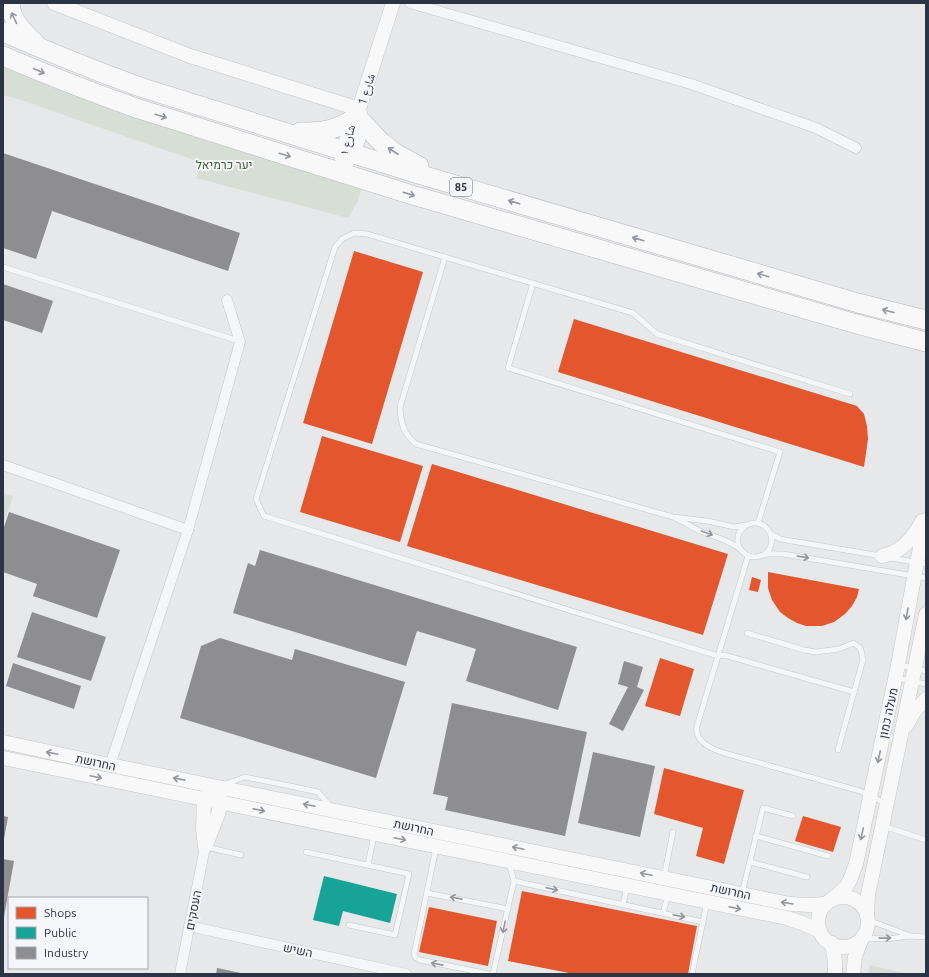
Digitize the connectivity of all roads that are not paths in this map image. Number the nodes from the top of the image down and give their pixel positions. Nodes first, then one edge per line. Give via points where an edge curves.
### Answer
1 (10, 3) edge
2 (54, 3) edge
3 (393, 3) edge
4 (410, 3) edge
5 (3, 32) edge
6 (44, 50) junction
7 (3, 56) edge
8 (358, 116) junction
9 (284, 132) junction
10 (856, 148) dead end
11 (348, 152) junction
12 (340, 172) junction
13 (452, 184) junction
14 (445, 257) junction
15 (3, 267) edge
16 (533, 283) junction
17 (227, 300) dead end
18 (926, 320) edge
19 (896, 335) junction
20 (240, 342) junction
21 (926, 342) edge
22 (926, 355) edge
23 (850, 394) dead end
24 (3, 465) edge
25 (926, 514) edge
26 (673, 517) junction
27 (926, 520) edge
28 (758, 523) junction
29 (746, 525) junction
30 (188, 530) junction
31 (771, 534) junction
32 (740, 550) junction
33 (764, 555) junction
34 (748, 556) junction
35 (882, 556) junction
36 (921, 570) edge
37 (926, 614) edge
38 (747, 633) dead end
39 (924, 639) edge
40 (718, 656) junction
41 (896, 671) junction
42 (917, 674) edge
43 (926, 684) edge
44 (854, 692) junction
45 (926, 699) edge
46 (902, 733) junction
47 (3, 742) edge
48 (838, 750) dead end
49 (3, 758) edge
50 (110, 765) junction
51 (218, 787) junction
52 (871, 796) junction
53 (204, 798) junction
54 (221, 802) junction
55 (887, 804) junction
56 (793, 816) dead end
57 (371, 826) junction
58 (882, 826) junction
59 (673, 832) dead end
60 (756, 836) junction
61 (926, 840) edge
62 (205, 847) junction
63 (436, 847) junction
64 (306, 852) dead end
65 (241, 855) dead end
66 (828, 856) dead end
67 (509, 862) junction
68 (750, 862) junction
69 (368, 865) junction
70 (807, 877) dead end
71 (663, 878) junction
72 (514, 881) junction
73 (627, 886) junction
74 (427, 892) junction
75 (668, 894) junction
76 (742, 894) junction
77 (707, 902) junction
78 (829, 902) junction
79 (623, 904) junction
80 (508, 909) junction
81 (663, 913) junction
82 (867, 917) junction
83 (703, 922) junction
84 (349, 925) dead end
85 (189, 926) junction
86 (820, 931) junction
87 (909, 936) junction
88 (925, 937) edge
89 (861, 939) junction
90 (926, 942) edge
91 (832, 943) junction
92 (180, 974) edge
93 (406, 974) edge
94 (489, 974) edge
95 (493, 974) edge
96 (692, 974) edge
97 (835, 974) edge
98 (853, 974) edge

6 -> 1 highway via 24,34 15,21
2 - 8 street via 190,56
3 - 8 street, شارع 1
4 - 10 street via 691,84 816,128
5 - 6 highway, 85
6 - 9 highway, 85 via 143,88
7 -> 12 highway, 85 via 91,93
8 - 9 highway via 334,129 321,132
8 - 11 street, شارع 1 via 359,137
13 -> 8 highway via 395,153 381,142
9 - 11 highway, 85
11 - 12 street, شارع 1
11 - 13 highway, 85
12 -> 19 highway, 85
18 -> 13 highway, 85 via 858,303
14 - 16 lane
14 - 26 lane via 400,407 400,419 409,438 416,444
14 - 40 lane via 367,234 354,233 342,239 335,248 256,499 264,516
15 - 20 lane
16 - 23 lane via 633,313 657,334
16 - 28 lane via 508,368 780,452
17 - 20 street
19 - 21 highway, 85
19 - 22 highway
20 - 30 street
24 - 30 street
25 - 35 street via 912,538 894,552
26 - 29 lane via 735,526
26 -> 32 lane via 732,543
27 - 36 street, מעלה כמון
28 - 29 lane
28 - 31 lane via 766,527
29 - 32 lane via 738,534
30 - 50 street
31 - 33 lane via 771,546
31 - 35 lane via 780,539
32 - 34 lane
33 - 34 lane
33 -> 36 lane via 782,554
34 - 40 lane
35 - 36 lane
36 -> 41 street, מעלה כמון
37 - 39 street, מעלה כמון
38 - 44 lane via 816,652 855,644 861,650 863,660
39 - 42 street, מעלה כמון
40 - 44 lane via 724,655
40 - 52 lane via 696,730 700,741 724,753
41 - 42 lane
41 - 42 lane
41 -> 52 street, מעלה כמון
42 - 43 lane
42 - 46 street, מעלה כמון
44 - 48 lane
45 - 46 street via 914,712
46 - 55 street, מעלה כמון
50 -> 47 street, החרושת
49 -> 53 street, החרושת
51 -> 50 street, החרושת
51 - 53 street
51 - 54 street
57 -> 51 street, החרושת via 335,811
52 - 55 lane
52 -> 78 street, מעלה כמון via 850,880
53 - 54 street, החרושת
53 - 62 street
54 -> 57 street, החרושת
54 - 62 street
55 - 58 street, מעלה כמון
56 - 60 lane via 763,808
57 -> 63 street, החרושת
57 - 69 lane
71 -> 57 street, החרושת
58 - 61 lane
58 - 82 street, מעלה כמון via 868,895
59 - 71 lane
60 - 66 lane
60 - 68 lane
62 - 65 lane
62 - 85 street, העסקים
63 - 67 street, החרושת
63 - 74 lane
64 - 69 lane
67 - 72 lane
67 - 73 street, החרושת
68 - 70 lane
68 - 76 lane
69 - 84 lane via 408,874 396,935
71 - 76 street, החרושת
72 -> 79 lane
72 - 80 lane
73 - 75 street, החרושת
73 - 79 lane
80 -> 74 lane
94 -> 74 lane via 416,958 414,954
75 - 77 street, החרושת
75 - 81 lane
78 -> 76 street, החרושת via 790,904
77 - 83 lane
77 -> 86 street, החרושת via 787,918
78 - 82 street via 841,897 850,898 863,907
78 - 86 street via 821,911 818,922
79 - 81 lane
80 -> 95 lane
81 -> 83 lane
82 - 87 lane
82 - 89 street via 866,932
83 - 96 lane
85 - 92 street, העסקים
85 - 93 street, השיש
86 - 91 street via 824,938
87 - 88 lane
89 -> 87 lane
88 - 90 lane
89 - 91 street via 845,947
89 - 98 street
91 - 97 street

